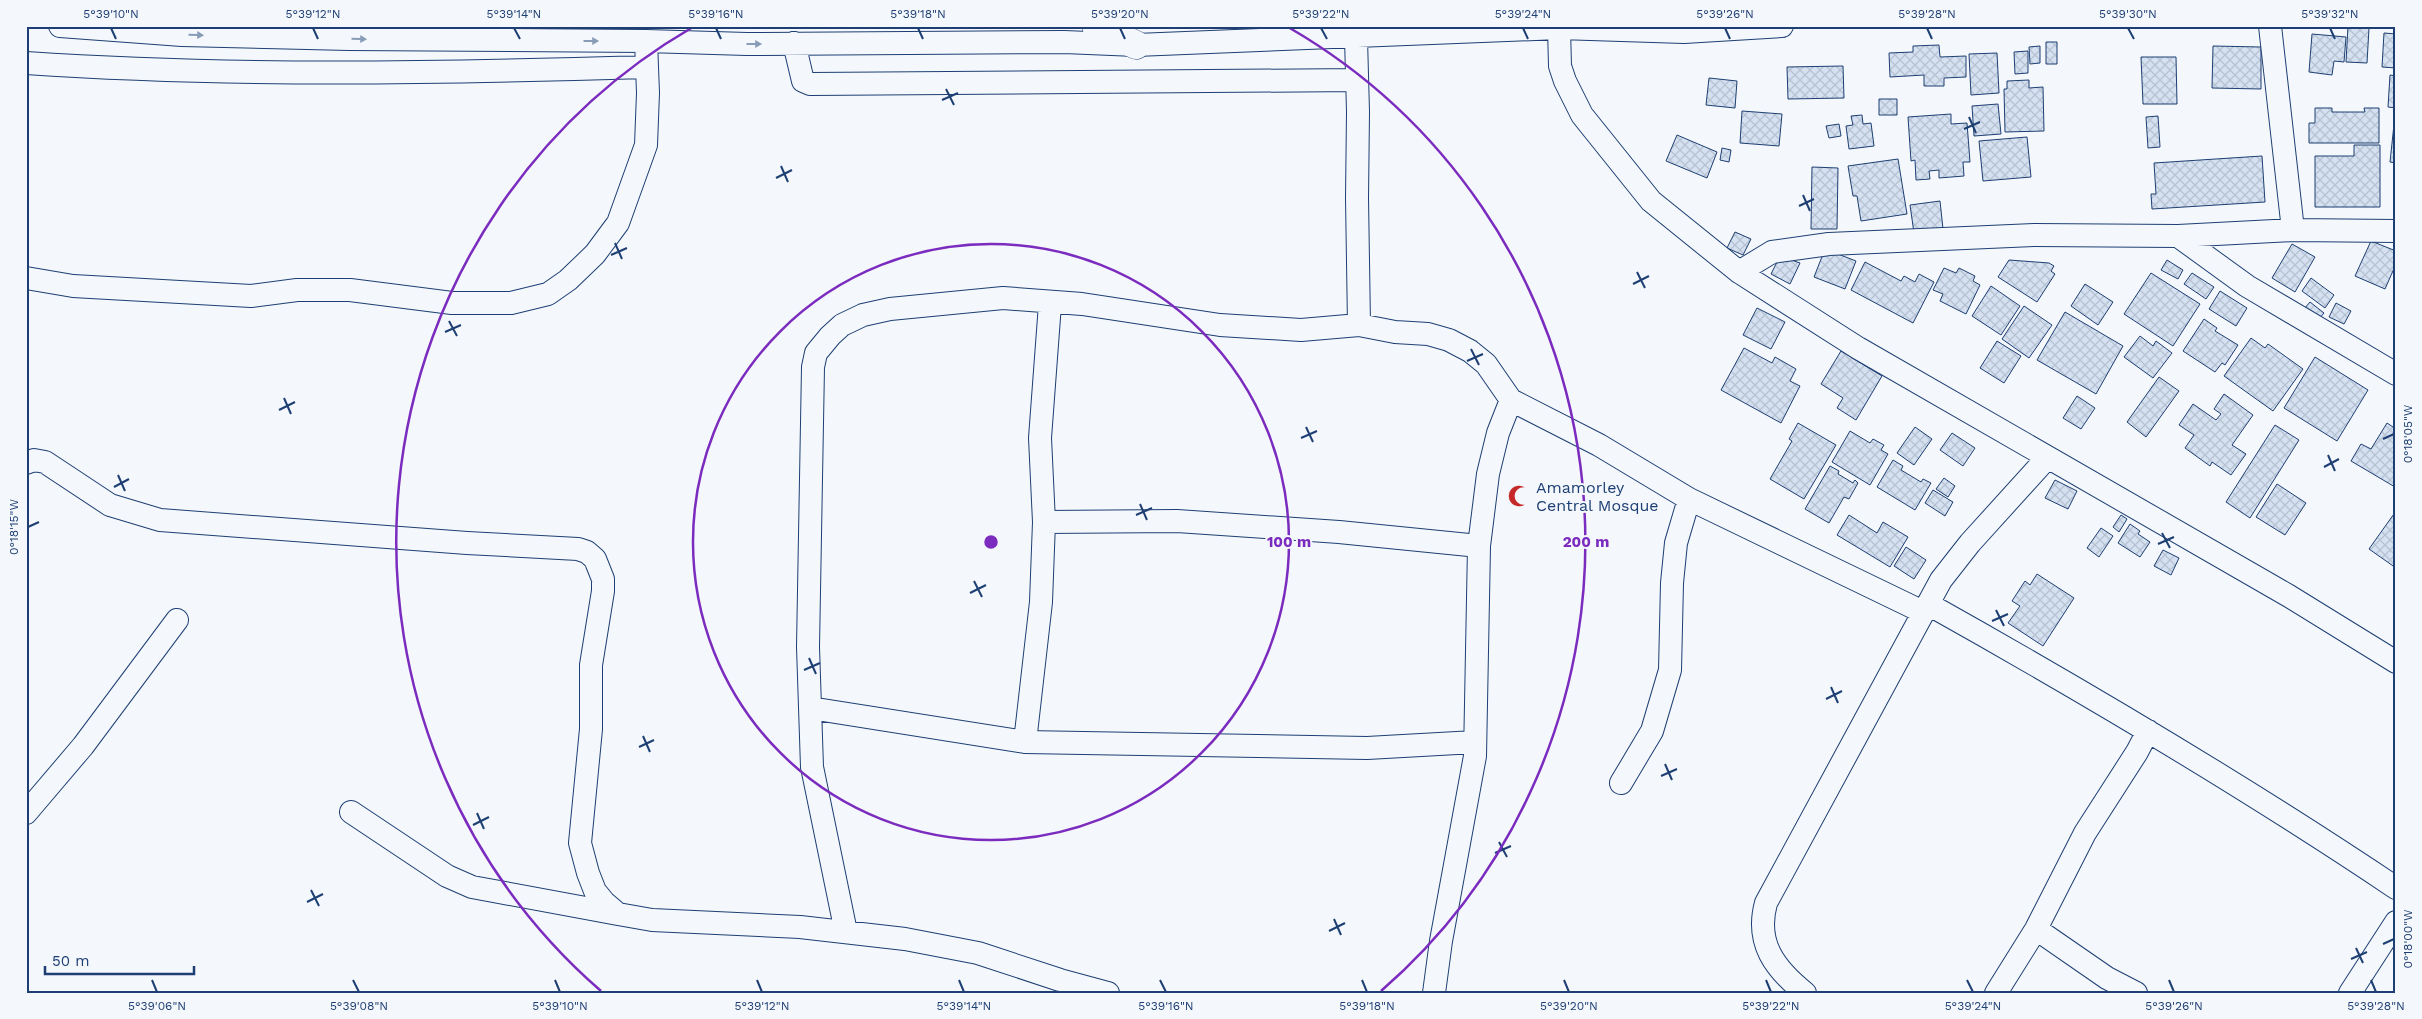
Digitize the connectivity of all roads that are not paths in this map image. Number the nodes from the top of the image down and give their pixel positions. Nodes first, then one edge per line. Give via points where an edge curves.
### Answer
1 (60, 26) edge
2 (1096, 26) edge
3 (1782, 26) edge
4 (2270, 26) edge
5 (1559, 28) junction
6 (323, 38) junction
7 (1356, 38) junction
8 (558, 41) junction
9 (646, 41) junction
10 (794, 44) junction
11 (1136, 45) junction
12 (26, 63) edge
13 (647, 68) junction
14 (558, 70) junction
15 (317, 71) junction
16 (1357, 80) junction
17 (2293, 230) junction
18 (2396, 231) edge
19 (2178, 236) junction
20 (1739, 272) junction
21 (26, 278) edge
22 (1050, 304) junction
23 (1359, 326) junction
24 (2396, 374) edge
25 (1511, 400) junction
26 (2047, 458) junction
27 (26, 463) edge
28 (1688, 499) junction
29 (1044, 522) junction
30 (1479, 546) junction
31 (1926, 608) junction
32 (177, 620) dead end
33 (2396, 662) edge
34 (810, 708) junction
35 (2148, 731) junction
36 (1025, 742) junction
37 (1475, 742) junction
38 (1622, 783) dead end
39 (351, 812) dead end
40 (26, 813) edge
41 (2396, 888) edge
42 (618, 914) junction
43 (2396, 922) edge
44 (2036, 929) junction
45 (846, 932) junction
46 (1095, 991) edge
47 (1434, 993) edge
48 (1805, 993) edge
49 (1996, 993) edge
50 (2136, 993) edge
51 (2350, 993) edge

1 -> 6 street via 182,35
2 - 11 main road
3 - 5 street via 1684,32
4 - 17 street
5 - 7 street
5 - 20 street via 1560,66 1582,115 1651,201
6 -> 8 street
6 - 15 street
7 - 11 street
7 - 16 street
8 -> 9 street
8 - 14 street
9 -> 10 street
9 - 13 street
10 - 11 street via 1064,42
10 - 16 street via 803,81 810,84
12 - 15 street via 100,68
13 - 14 street
13 - 21 street via 646,145 618,223 595,254 548,294 511,302 452,303 350,290 297,290 251,296 72,286
14 - 15 street
16 - 23 street
17 - 18 street
17 - 19 street
19 - 20 street via 2034,235 1829,244 1772,252
19 - 24 street via 2247,286
20 - 26 street via 1858,348
22 - 23 street via 1082,304 1220,325 1301,330
22 - 29 street via 1040,438
22 - 34 street via 1003,298 890,309 862,315 842,325 816,353 811,459
23 - 25 street via 1428,334 1449,340 1486,364
25 - 28 street via 1599,445
25 - 30 street via 1498,433 1488,474
26 - 31 street via 1970,543 1941,580
26 - 33 street via 2289,596
27 - 42 street via 34,460 45,462 110,505 160,520 587,552 600,570 603,591 591,665 591,729 580,843 595,891
28 - 31 street
28 - 38 street via 1676,543 1670,670 1652,731
29 - 30 street via 1177,521
29 - 36 street via 1041,602
30 - 37 street
31 - 35 street via 2049,672
31 - 48 street via 1766,903 1761,919 1767,949 1777,965
32 - 40 street via 83,746
34 - 36 street
34 - 45 street via 812,767
35 - 41 street via 2269,804
35 - 44 street via 2085,833
36 - 37 street via 1367,748
37 - 47 street via 1468,802 1442,932
39 - 42 street via 447,876 472,887
42 - 45 street via 652,920
43 - 51 street
44 - 49 street
44 - 50 street via 2107,978
45 - 46 street via 978,953

